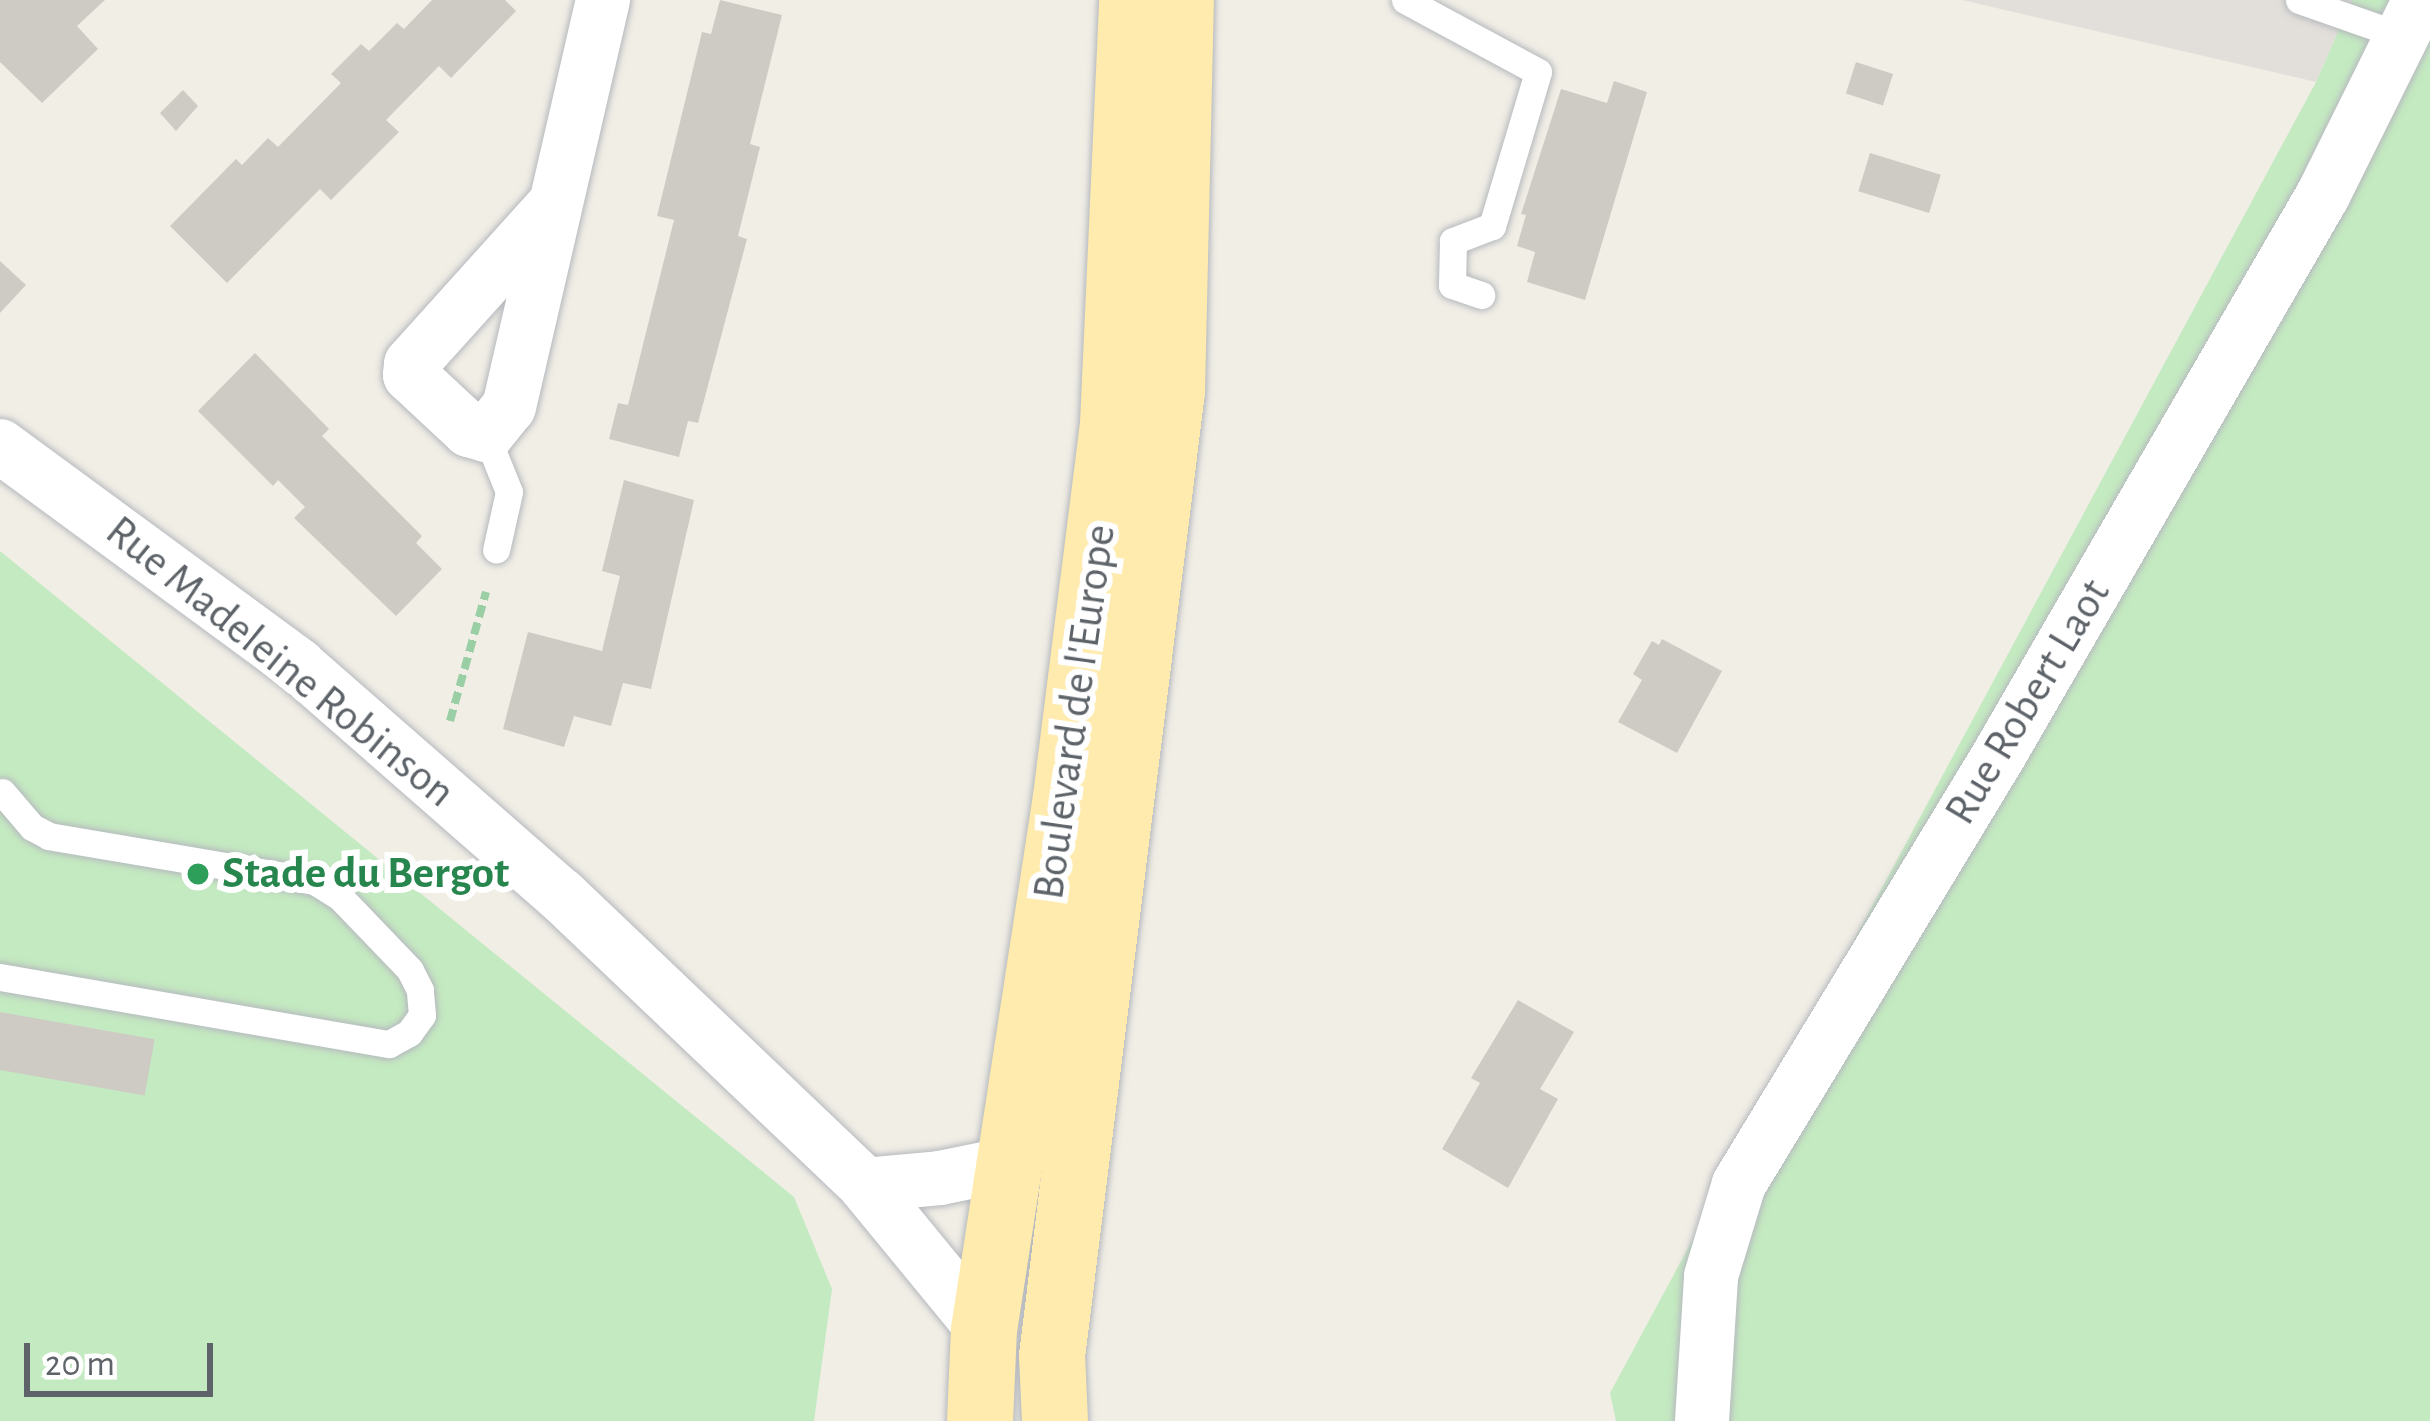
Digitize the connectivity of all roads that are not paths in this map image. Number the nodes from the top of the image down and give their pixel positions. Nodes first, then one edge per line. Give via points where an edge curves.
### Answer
1 (603, 0) edge
2 (1132, 0) edge
3 (1181, 0) edge
4 (1405, 0) edge
5 (2299, 0) edge
6 (2411, 18) edge
7 (555, 204) junction
8 (1481, 296) dead end
9 (486, 435) junction
10 (0, 446) edge
11 (496, 550) road end
12 (1, 793) edge
13 (0, 977) edge
14 (1008, 1164) junction
15 (865, 1185) junction
16 (984, 1330) junction
17 (980, 1421) edge
18 (1055, 1421) edge
19 (1702, 1421) edge

1 - 7 street
2 - 14 main road, Boulevard de l'Europe via 1113,424
3 - 18 main road, Boulevard de l'Europe via 1172,391 1052,1356
4 - 8 lane via 1538,72 1492,226 1453,241 1452,285
5 - 6 lane
6 - 19 street, Rue Robert Laot via 2324,195 1738,1184 1712,1276
7 - 9 street via 509,407
7 - 9 street via 411,364 410,375 469,430
9 - 11 lane via 508,492
10 - 15 street, Rue Madeleine Robinson via 247,625 415,765 692,1015
12 - 13 lane via 50,836 314,881 410,970 422,1015 389,1044
14 - 15 street
14 - 16 main road, Boulevard de l'Europe
15 - 16 street, Rue Madeleine Robinson
16 - 17 main road, Boulevard de l'Europe

